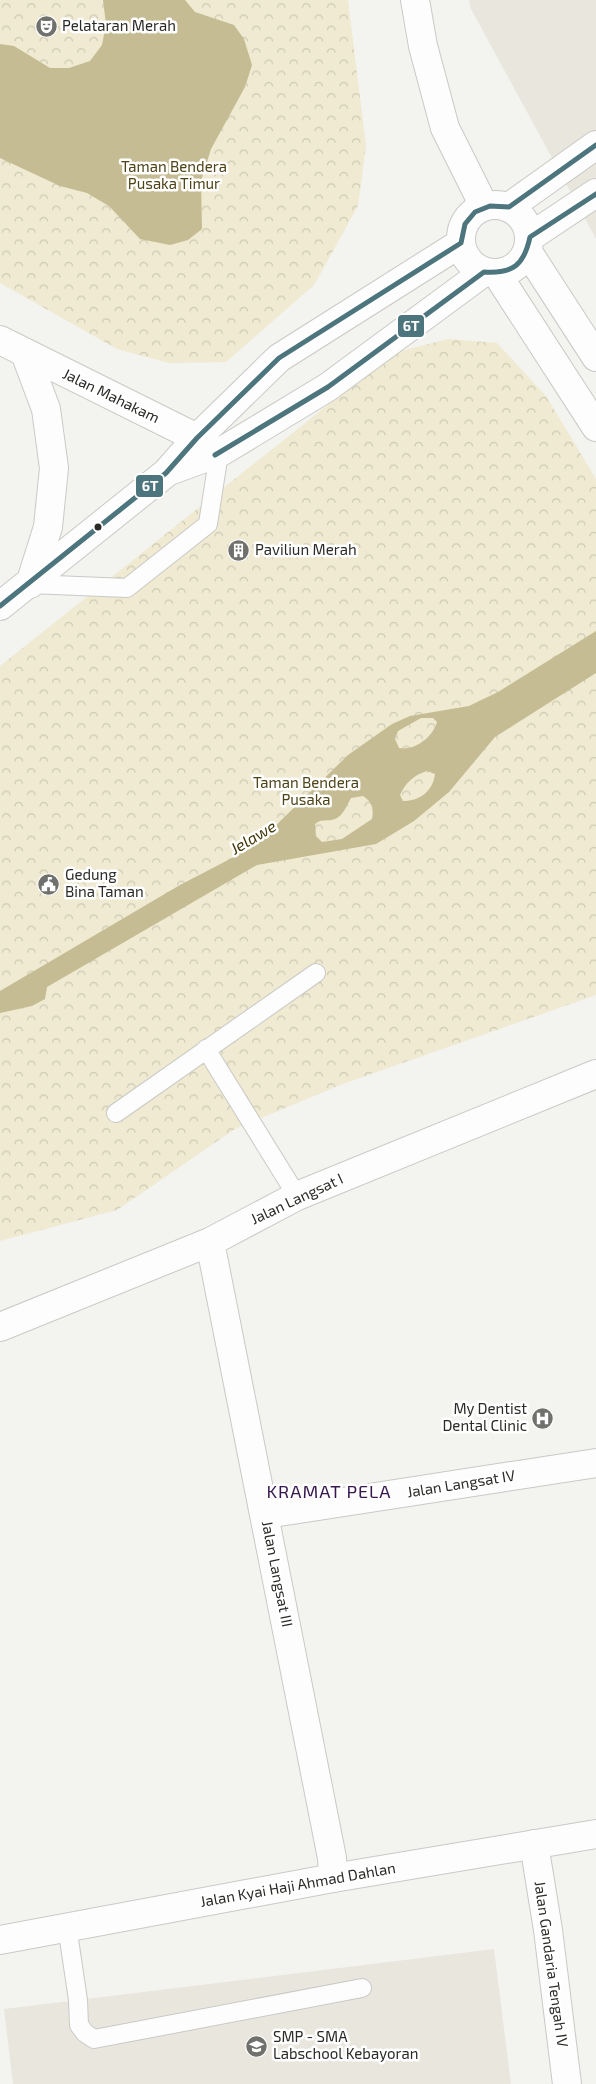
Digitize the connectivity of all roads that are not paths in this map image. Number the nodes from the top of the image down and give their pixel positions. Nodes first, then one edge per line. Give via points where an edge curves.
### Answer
1 (415, 0) edge
2 (596, 145) edge
3 (596, 193) edge
4 (496, 207) junction
5 (461, 243) junction
6 (529, 244) junction
7 (491, 273) junction
8 (0, 340) edge
9 (24, 353) junction
10 (596, 357) edge
11 (596, 427) edge
12 (208, 446) junction
13 (30, 584) junction
14 (0, 606) edge
15 (316, 973) dead end
16 (206, 1049) junction
17 (596, 1074) edge
18 (116, 1113) dead end
19 (297, 1196) junction
20 (210, 1242) junction
21 (0, 1328) edge
22 (596, 1463) edge
23 (266, 1514) junction
24 (596, 1834) edge
25 (534, 1844) junction
26 (333, 1878) junction
27 (68, 1926) junction
28 (0, 1940) edge
29 (362, 1988) dead end
30 (567, 2084) edge

1 - 4 street via 423,46 446,128
2 - 4 street
3 - 6 street
4 - 5 street via 474,212 466,220
4 - 6 street via 520,214 527,224
5 - 7 street via 473,265
5 - 12 street via 279,358
6 - 7 street via 520,263 510,271
6 - 10 street
7 - 11 street
7 - 12 street via 328,387
8 - 9 street, Jalan Mahakam
9 - 12 street, Jalan Mahakam
9 - 13 street via 46,409 54,468 48,527
12 - 13 street via 166,473
12 - 13 lane via 208,524 127,588
13 - 14 street
15 - 16 lane
16 - 18 lane
16 - 19 lane
17 - 19 street, Jalan Langsat I
19 - 20 street, Jalan Langsat I
20 - 21 street, Jalan Langsat I
20 - 23 street, Jalan Langsat III
22 - 23 street, Jalan Langsat IV
23 - 26 street, Jalan Langsat III via 332,1858
24 - 25 street, Jalan Kyai Haji Ahmad Dahlan
25 - 26 street, Jalan Kyai Haji Ahmad Dahlan
25 - 30 street, Jalan Gandaria Tengah IV
26 - 27 street, Jalan Kyai Haji Ahmad Dahlan
27 - 28 street, Jalan Kyai Haji Ahmad Dahlan
27 - 29 lane via 79,2025 94,2039

